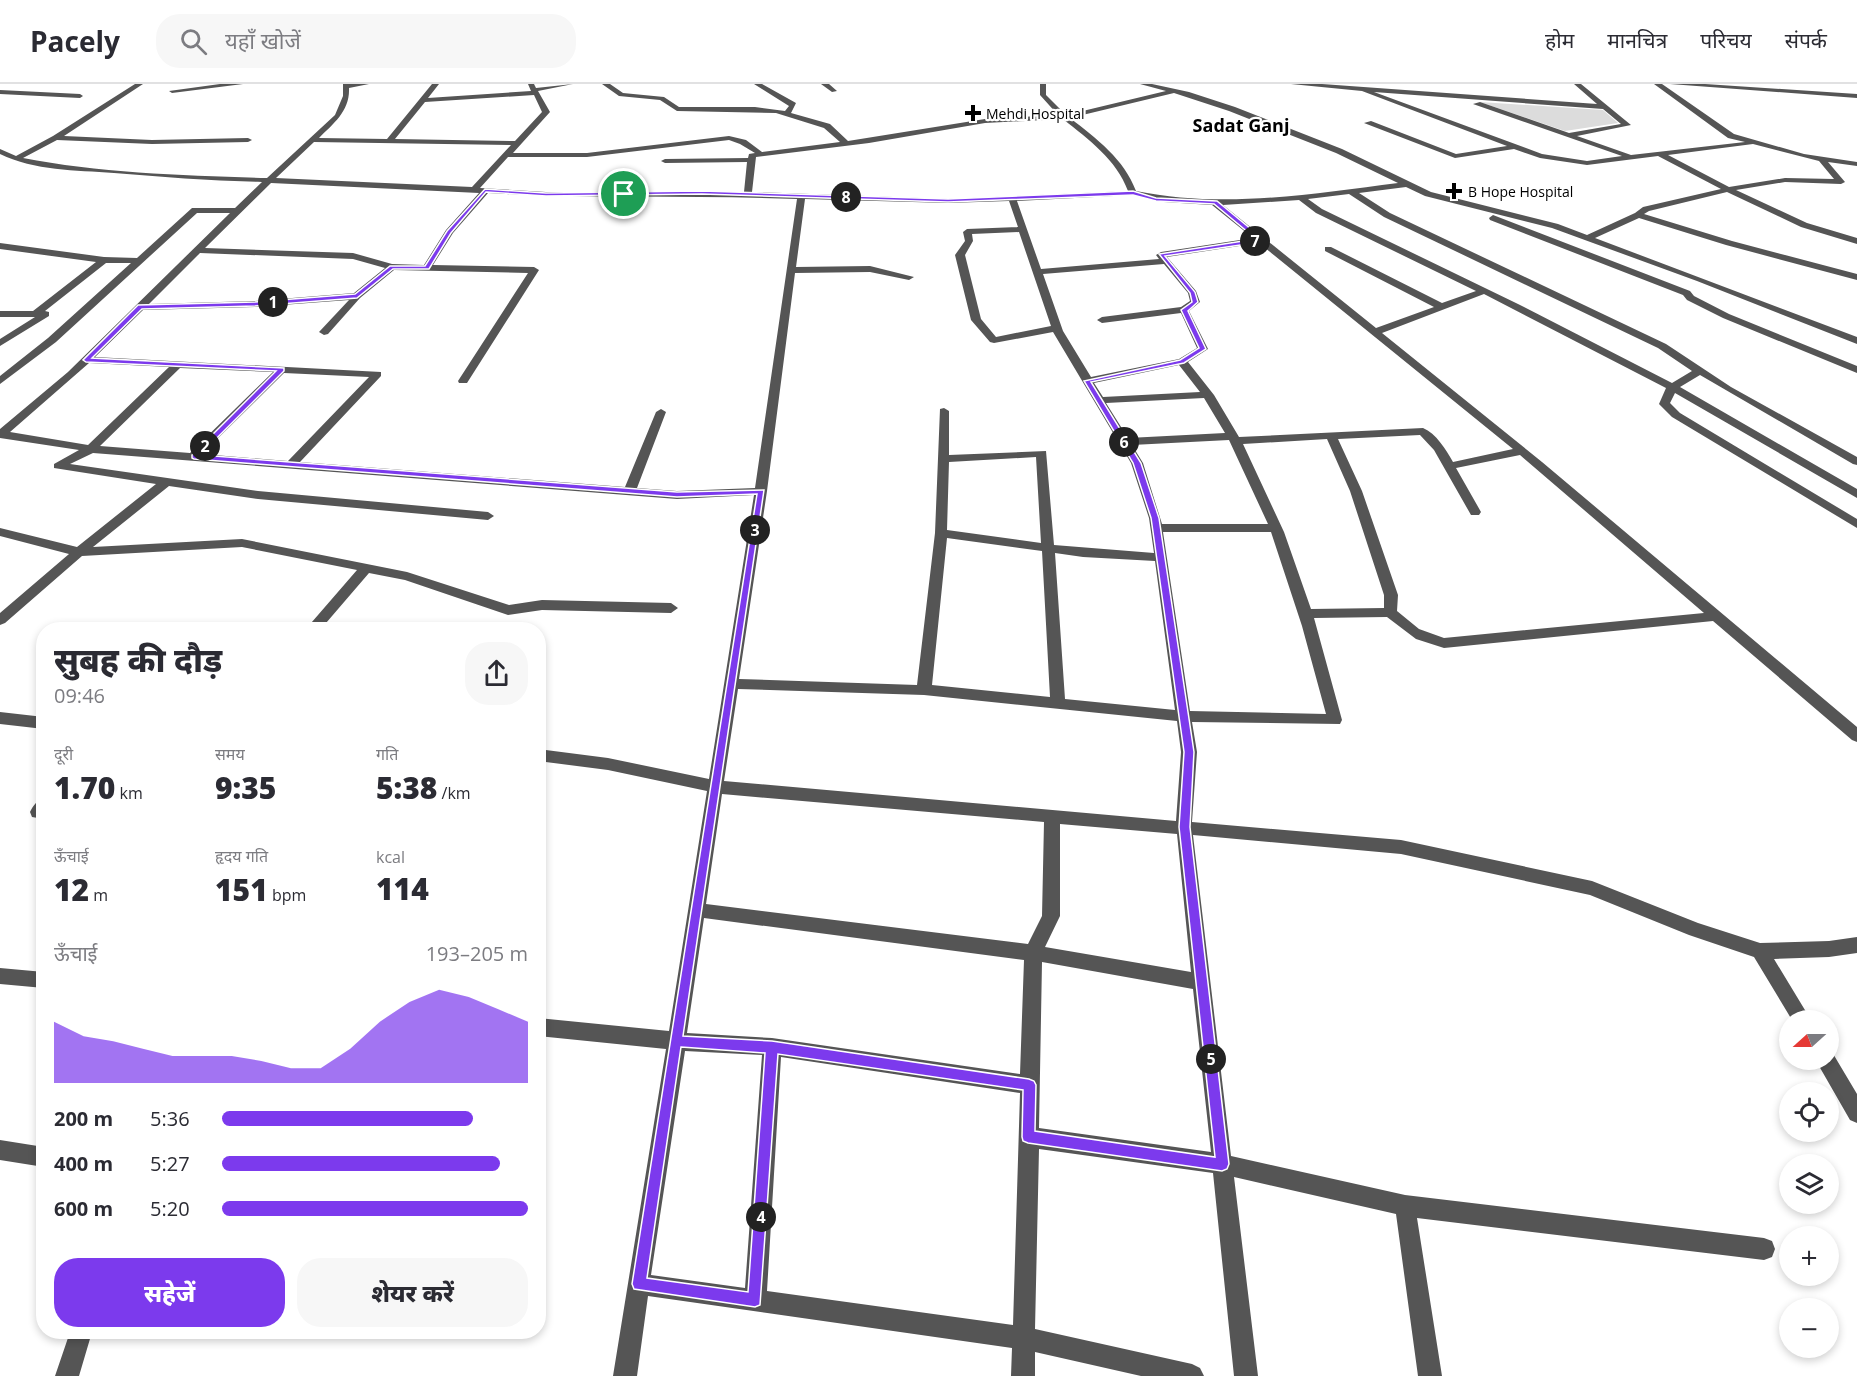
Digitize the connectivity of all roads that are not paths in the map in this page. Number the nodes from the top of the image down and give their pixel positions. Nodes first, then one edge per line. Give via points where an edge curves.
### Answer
1 (10, 84) edge
2 (140, 84) edge
3 (240, 84) edge
4 (366, 84) edge
5 (436, 84) edge
6 (570, 84) edge
7 (605, 84) edge
8 (757, 84) edge
9 (824, 84) edge
10 (1043, 84) edge
11 (1143, 84) edge
12 (1294, 84) edge
13 (1578, 84) edge
14 (1657, 84) edge
15 (1673, 84) edge
16 (346, 85) edge
17 (193, 86) edge
18 (533, 89) edge
19 (172, 91) dead end
20 (834, 91) dead end
21 (1365, 91) junction
22 (0, 92) edge
23 (1174, 92) junction
24 (80, 96) dead end
25 (1857, 96) edge
26 (1460, 98) junction
27 (424, 100) junction
28 (1605, 107) junction
29 (786, 114) junction
30 (1065, 117) junction
31 (1368, 123) dead end
32 (1566, 135) junction
33 (57, 138) junction
34 (248, 140) dead end
35 (312, 140) junction
36 (389, 141) junction
37 (845, 142) junction
38 (1755, 143) junction
39 (517, 144) junction
40 (1514, 147) junction
41 (0, 151) edge
42 (761, 154) junction
43 (1659, 154) junction
44 (506, 155) junction
45 (1633, 158) junction
46 (16, 159) junction
47 (752, 160) junction
48 (1822, 160) junction
49 (665, 161) dead end
50 (1857, 164) edge
51 (269, 180) junction
52 (1408, 184) junction
53 (1727, 189) junction
54 (474, 190) junction
55 (485, 191) junction
56 (1350, 191) junction
57 (1133, 193) junction
58 (748, 195) junction
59 (801, 196) junction
60 (1300, 197) junction
61 (1011, 198) junction
62 (1455, 202) junction
63 (1215, 203) junction
64 (237, 211) junction
65 (1638, 215) junction
66 (1022, 229) junction
67 (1587, 238) junction
68 (1261, 240) junction
69 (1857, 241) edge
70 (0, 246) edge
71 (1328, 249) dead end
72 (197, 250) junction
73 (104, 260) junction
74 (139, 261) junction
75 (1166, 261) junction
76 (392, 267) junction
77 (427, 268) junction
78 (791, 270) junction
79 (1038, 272) junction
80 (909, 277) dead end
81 (1857, 277) edge
82 (1484, 291) junction
83 (357, 296) junction
84 (140, 307) junction
85 (1442, 307) junction
86 (1184, 310) junction
87 (0, 314) edge
88 (35, 314) junction
89 (1102, 321) dead end
90 (1057, 328) junction
91 (324, 332) dead end
92 (1375, 332) junction
93 (1857, 341) edge
94 (0, 343) edge
95 (86, 360) junction
96 (1182, 361) junction
97 (178, 364) junction
98 (281, 369) junction
99 (1857, 370) edge
100 (1698, 372) junction
101 (0, 381) edge
102 (463, 381) dead end
103 (1087, 381) junction
104 (1672, 387) junction
105 (1209, 395) junction
106 (1098, 400) junction
107 (944, 411) dead end
108 (661, 412) dead end
109 (1, 434) edge
110 (1330, 436) junction
111 (1233, 438) junction
112 (1124, 442) junction
113 (91, 449) junction
114 (1522, 451) junction
115 (194, 456) junction
116 (944, 459) junction
117 (1857, 462) edge
118 (292, 464) junction
119 (1449, 465) junction
120 (166, 482) junction
121 (630, 491) junction
122 (761, 491) junction
123 (1857, 494) edge
124 (1475, 512) dead end
125 (488, 516) dead end
126 (1857, 524) edge
127 (1156, 528) junction
128 (1275, 528) junction
129 (0, 532) edge
130 (941, 533) junction
131 (1048, 548) junction
132 (79, 552) junction
133 (1160, 557) junction
134 (366, 568) junction
135 (671, 608) dead end
136 (1390, 612) junction
137 (1307, 614) junction
138 (1717, 616) junction
139 (0, 620) edge
140 (319, 622) edge
141 (732, 684) junction
142 (924, 690) junction
143 (1058, 703) junction
144 (1183, 716) junction
145 (0, 718) edge
146 (36, 722) edge
147 (1857, 736) edge
148 (546, 756) edge
149 (716, 787) junction
150 (1052, 815) junction
151 (1184, 827) junction
152 (697, 910) junction
153 (1857, 945) edge
154 (1760, 951) junction
155 (1033, 953) junction
156 (0, 976) edge
157 (36, 979) edge
158 (1203, 982) junction
159 (1796, 1010) edge
160 (546, 1028) edge
161 (676, 1041) junction
162 (772, 1047) junction
163 (1832, 1070) edge
164 (1029, 1085) junction
165 (1857, 1113) edge
166 (1028, 1137) junction
167 (0, 1150) edge
168 (36, 1156) edge
169 (1222, 1164) junction
170 (1405, 1206) junction
171 (1764, 1249) dead end
172 (639, 1284) junction
173 (755, 1300) junction
174 (1024, 1338) junction
175 (79, 1339) edge
176 (67, 1376) edge
177 (625, 1376) edge
178 (1023, 1376) edge
179 (1192, 1376) edge
180 (1246, 1376) edge
181 (1430, 1376) edge

1 - 22 street
2 - 33 street
3 - 17 street
4 - 16 street
5 - 27 street
6 - 18 street
7 - 29 street via 621,94 662,98 677,109 755,109
8 - 29 street via 793,105
9 - 20 street
10 - 30 street via 1043,95
11 - 23 street
12 - 21 street
13 - 28 street
14 - 38 street via 1731,136
15 - 25 street
16 - 35 street via 338,116
17 - 19 street
18 - 27 street
18 - 39 street via 546,112
21 - 26 street
21 - 40 street
22 - 24 street
23 - 30 street
23 - 52 street via 1232,109 1339,151
26 - 28 street
26 - 32 street
27 - 36 street
28 - 32 street via 1627,125
29 - 37 street via 827,126
30 - 37 street via 985,121
30 - 57 street via 1111,157 1129,180
31 - 40 street via 1455,156
32 - 45 street
33 - 34 street via 140,142
33 - 46 street
35 - 36 street
35 - 51 street
36 - 39 street
37 - 42 street
38 - 43 street
38 - 48 street
39 - 44 street
40 - 45 street via 1540,156 1587,163
41 - 46 street
42 - 44 street via 729,138 587,155
42 - 47 street via 752,156
43 - 45 street
43 - 53 street
44 - 54 street
46 - 51 street via 212,179
47 - 49 street
47 - 58 street
48 - 50 street
48 - 53 street via 1841,182 1785,180
51 - 54 street
51 - 64 street
52 - 56 street
52 - 62 street
53 - 65 street via 1646,209
53 - 69 street via 1770,212
54 - 55 street
55 - 58 street
55 - 77 street via 449,232
56 - 60 street
56 - 100 street via 1388,215 1662,346
57 - 61 street
57 - 63 street via 1156,199
58 - 59 street
59 - 61 street via 948,201
59 - 78 street
60 - 63 street
60 - 82 street via 1319,211
61 - 66 street
62 - 67 street via 1555,226
62 - 99 street via 1687,293 1726,316
63 - 68 street
64 - 72 street
64 - 74 street via 195,210
65 - 67 street
65 - 81 street
66 - 79 street
66 - 90 street via 967,232 969,241 960,255 976,320 994,339
67 - 93 street
68 - 75 street via 1161,255
68 - 92 street
70 - 73 street
71 - 85 street
72 - 76 street via 353,256
72 - 84 street
73 - 74 street
73 - 88 street
74 - 101 street
75 - 79 street
75 - 86 street via 1193,293 1195,302
76 - 77 street
76 - 83 street
77 - 102 street via 534,270
78 - 80 street via 870,269
78 - 122 street
79 - 90 street
82 - 85 street
82 - 104 street
83 - 84 street
83 - 91 street
84 - 95 street
85 - 92 street
86 - 89 street
86 - 96 street via 1203,349
87 - 88 street
88 - 94 street via 46,314
90 - 103 street
92 - 114 street
95 - 97 street
95 - 109 street
96 - 103 street
96 - 105 street
97 - 98 street
97 - 113 street
98 - 115 street
98 - 118 street via 377,374
100 - 104 street
100 - 117 street
103 - 106 street
104 - 123 street
104 - 126 street via 1664,404 1669,410
105 - 106 street
105 - 111 street
106 - 112 street
107 - 116 street
108 - 121 street
109 - 113 street
110 - 111 street
110 - 119 street via 1423,431
110 - 136 street via 1356,491 1391,595
111 - 112 street
111 - 128 street via 1259,485
112 - 127 street via 1137,463
113 - 115 street
113 - 120 street via 58,466
114 - 119 street
114 - 138 street
115 - 118 street
116 - 130 street
116 - 131 street via 1042,453
118 - 121 street
119 - 124 street
120 - 125 street via 258,495
120 - 132 street
121 - 122 street via 677,495
122 - 141 street
127 - 128 street
127 - 133 street
128 - 137 street
129 - 132 street
130 - 131 street
130 - 142 street
131 - 133 street
131 - 143 street
132 - 134 street via 242,543
132 - 139 street
133 - 144 street
134 - 135 street via 407,576 508,610 542,605
134 - 140 street
136 - 137 street
136 - 138 street via 1411,632 1427,641 1444,643
137 - 144 street via 1335,720
138 - 147 street
141 - 142 street
141 - 149 street
142 - 143 street
143 - 144 street
144 - 151 street via 1189,752
145 - 146 street
148 - 149 street via 608,764
149 - 150 street
149 - 152 street
150 - 151 street
150 - 155 street via 1051,916
151 - 154 street via 1401,848 1592,888 1695,930
151 - 158 street
152 - 155 street
152 - 161 street
153 - 154 street
154 - 159 street
155 - 158 street
155 - 164 street
156 - 157 street
158 - 169 street
160 - 161 street
161 - 162 street
161 - 172 street
162 - 164 street
162 - 173 street
163 - 165 street
164 - 166 street
166 - 169 street
166 - 174 street
167 - 168 street
169 - 170 street
169 - 180 street
170 - 171 street
170 - 181 street
172 - 173 street
172 - 177 street
173 - 174 street
174 - 178 street
174 - 179 street
175 - 176 street

